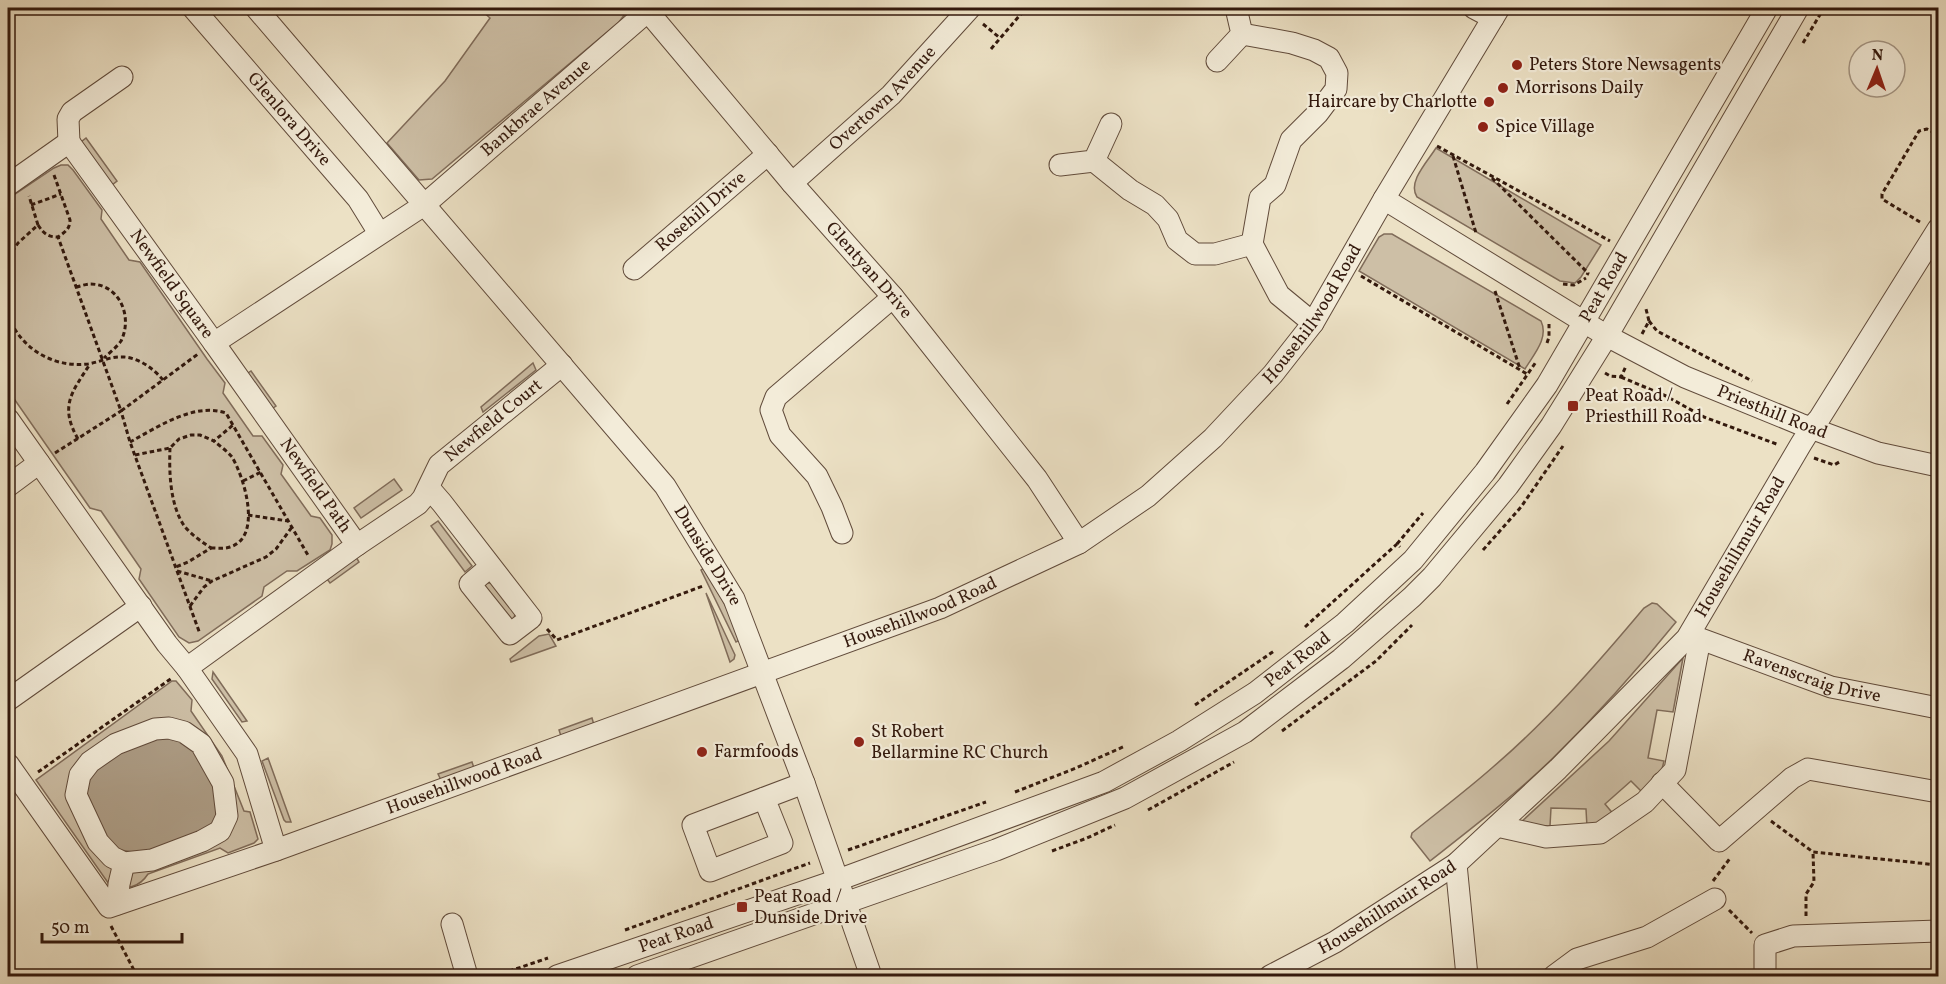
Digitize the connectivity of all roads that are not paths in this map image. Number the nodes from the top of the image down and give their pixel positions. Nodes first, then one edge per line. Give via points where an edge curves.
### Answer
1 (193, 8) edge
2 (256, 8) edge
3 (970, 8) edge
4 (1236, 8) edge
5 (1474, 8) edge
6 (1767, 8) edge
7 (1798, 8) edge
8 (646, 9) edge
9 (1496, 13) edge
10 (1242, 34) junction
11 (1217, 61) dead end
12 (122, 77) dead end
13 (1111, 124) dead end
14 (69, 142) junction
15 (768, 154) junction
16 (1094, 161) junction
17 (1059, 165) dead end
18 (15, 180) edge
19 (792, 183) junction
20 (1384, 199) junction
21 (424, 205) junction
22 (1937, 230) edge
23 (380, 233) junction
24 (1252, 244) junction
25 (634, 269) dead end
26 (893, 297) junction
27 (1312, 322) junction
28 (1583, 322) junction
29 (1607, 336) junction
30 (214, 343) junction
31 (562, 365) junction
32 (8, 418) edge
33 (1811, 428) junction
34 (39, 463) junction
35 (1938, 466) edge
36 (8, 486) edge
37 (429, 488) junction
38 (842, 533) dead end
39 (1079, 543) junction
40 (357, 545) junction
41 (141, 606) junction
42 (531, 618) road end
43 (1695, 637) junction
44 (187, 668) junction
45 (762, 672) junction
46 (8, 700) edge
47 (1938, 708) edge
48 (8, 764) edge
49 (804, 783) junction
50 (1662, 783) junction
51 (1938, 792) edge
52 (764, 798) dead end
53 (1497, 826) junction
54 (276, 849) junction
55 (124, 863) junction
56 (1456, 864) junction
57 (838, 880) junction
58 (1715, 899) road end
59 (847, 902) junction
60 (113, 905) junction
61 (452, 924) dead end
62 (1938, 931) edge
63 (554, 967) edge
64 (467, 976) edge
65 (637, 976) edge
66 (871, 976) edge
67 (1270, 976) edge
68 (1467, 976) edge
69 (1554, 976) edge
70 (1765, 976) edge

1 - 23 street, Glenlora Drive via 358,199
2 - 21 street
3 - 19 street, Overtown Avenue via 891,95
4 - 10 street
5 - 9 street
6 - 28 street, Peat Road
7 - 29 street, Peat Road
8 - 15 street, Glentyan Drive
8 - 21 street, Bankbrae Avenue
9 - 20 street, Househillwood Road
10 - 11 street
10 - 24 street via 1314,51 1329,58 1337,73 1336,89 1291,140 1275,185 1260,198
12 - 14 street via 72,112 68,119
13 - 16 street
14 - 18 street
14 - 30 street, Newfield Square
15 - 19 street, Glentyan Drive
15 - 25 street, Rosehill Drive
16 - 17 street
16 - 24 street via 1155,205 1168,219 1177,240 1195,254 1215,254
19 - 26 street, Glentyan Drive
20 - 27 street, Househillwood Road
20 - 28 street, Priesthill Road
21 - 23 street, Newfield Square
21 - 31 street, Dunside Drive
22 - 33 street, Househillmuir Road
23 - 30 street, Newfield Square
24 - 27 street via 1279,295
26 - 38 street via 776,397 771,410 780,435 817,476
26 - 39 street, Glentyan Drive via 1037,478
27 - 39 street, Househillwood Road via 1273,374 1213,438 1148,496
28 - 29 street, Priesthill Road
28 - 57 street, Peat Road via 1547,385 1485,472 1413,560 1345,623 1255,693 1104,782
29 - 33 street, Priesthill Road via 1685,377
29 - 59 street, Peat Road via 1508,486 1432,577 1341,659 1245,732 1125,798 996,850
30 - 40 street, Newfield Path
31 - 37 street, Newfield Court via 439,465
31 - 45 street, Dunside Drive via 665,486 734,599
32 - 34 street
33 - 35 street, Priesthill Road via 1878,453
33 - 43 street, Househillmuir Road
34 - 36 street
34 - 41 street
37 - 40 street, Newfield Court via 418,504
37 - 42 street
39 - 45 street, Househillwood Road via 940,608
40 - 44 street, Newfield Path
41 - 44 street
41 - 46 street
43 - 47 street, Ravenscraig Drive via 1830,687
43 - 50 street, Househillmuir Road via 1675,770
43 - 53 street, Househillmuir Road
44 - 54 street via 247,754
45 - 49 street, Dunside Drive
45 - 54 street, Househillwood Road
48 - 60 street
49 - 52 street
49 - 57 street, Dunside Drive
50 - 51 street via 1719,841 1792,778 1808,769
50 - 53 street, Househillmuir Road via 1645,802 1600,832 1546,837
53 - 56 street, Househillmuir Road
54 - 60 street, Househillwood Road
55 - 55 street via 98,842 76,795 80,775 90,762 116,744 155,729 184,732 201,744 222,783 227,816 220,831 202,841 152,860
55 - 60 street
56 - 67 street, Househillmuir Road via 1335,942
56 - 68 street
57 - 59 street, Dunside Drive
57 - 63 street, Peat Road
58 - 69 street via 1647,937 1577,959
59 - 65 street, Peat Road
59 - 66 street, Dunside Drive
61 - 64 street
62 - 70 street via 1792,936 1766,945

